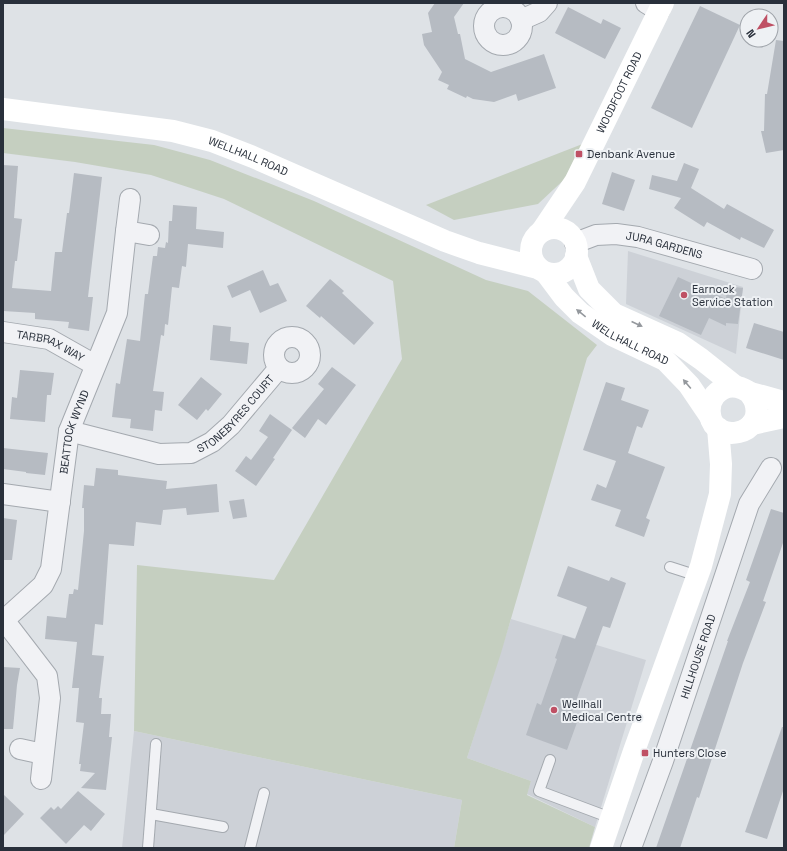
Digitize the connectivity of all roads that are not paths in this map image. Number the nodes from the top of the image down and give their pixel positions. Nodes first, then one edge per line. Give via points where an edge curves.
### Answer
1 (547, 3) edge
2 (656, 6) edge
3 (521, 20) dead end
4 (3, 109) edge
5 (575, 182) junction
6 (130, 199) dead end
7 (126, 231) junction
8 (149, 235) dead end
9 (537, 236) junction
10 (573, 244) junction
11 (479, 253) junction
12 (752, 269) dead end
13 (542, 270) junction
14 (3, 332) edge
15 (95, 365) junction
16 (279, 368) dead end
17 (742, 389) junction
18 (784, 402) edge
19 (784, 417) edge
20 (714, 422) junction
21 (749, 428) junction
22 (69, 431) junction
23 (722, 464) junction
24 (771, 468) dead end
25 (3, 494) edge
26 (60, 502) junction
27 (670, 567) dead end
28 (698, 576) junction
29 (3, 620) edge
30 (156, 744) dead end
31 (20, 749) dead end
32 (43, 754) junction
33 (550, 760) dead end
34 (41, 779) dead end
35 (264, 793) dead end
36 (151, 814) junction
37 (611, 818) junction
38 (223, 827) dead end
39 (148, 848) edge
40 (250, 848) edge
41 (601, 848) edge
42 (631, 848) edge

1 - 3 street via 540,12
2 - 5 street, WOODFOOT ROAD
4 - 11 street, WELLHALL ROAD via 173,131 212,141 445,241
5 - 9 street, WOODFOOT ROAD
5 - 10 street, WOODFOOT ROAD
6 - 7 street, BEATTOCK WYND
7 - 8 street
7 - 15 street, BEATTOCK WYND via 117,313
9 - 10 street via 555,228 561,229
9 - 11 street
9 - 13 street via 531,251 532,260
10 - 12 street, JURA GARDENS via 596,235 638,237
10 - 13 street via 572,265 565,271 556,274
10 -> 17 street, WELLHALL ROAD via 589,289 614,314 678,343
11 - 13 street, WELLHALL ROAD
20 -> 13 street, WELLHALL ROAD via 689,385 665,360 612,335 580,313 564,298
14 - 15 street, TARBRAX WAY via 49,339
15 - 22 street, BEATTOCK WYND
16 - 22 street, STONEBYRES COURT via 230,425 212,442 191,453 159,454
17 - 18 street, WELLHALL ROAD
17 - 20 street via 726,387 712,398 710,407
17 - 21 street via 755,402 757,414
19 - 21 street
20 - 21 street via 731,434
20 - 23 street
21 - 23 street
22 - 26 street, BEATTOCK WYND
23 - 28 street via 720,494
24 - 42 street, HILLHOUSE ROAD via 748,504 663,761
25 - 26 street
26 - 29 street, BEATTOCK WYND via 51,570 43,585
27 - 28 lane
28 - 37 street
29 - 32 street via 47,676 50,698
30 - 36 lane
31 - 32 street
32 - 34 street
33 - 37 lane via 539,792
35 - 40 lane
36 - 38 lane
36 - 39 lane
37 - 41 street

